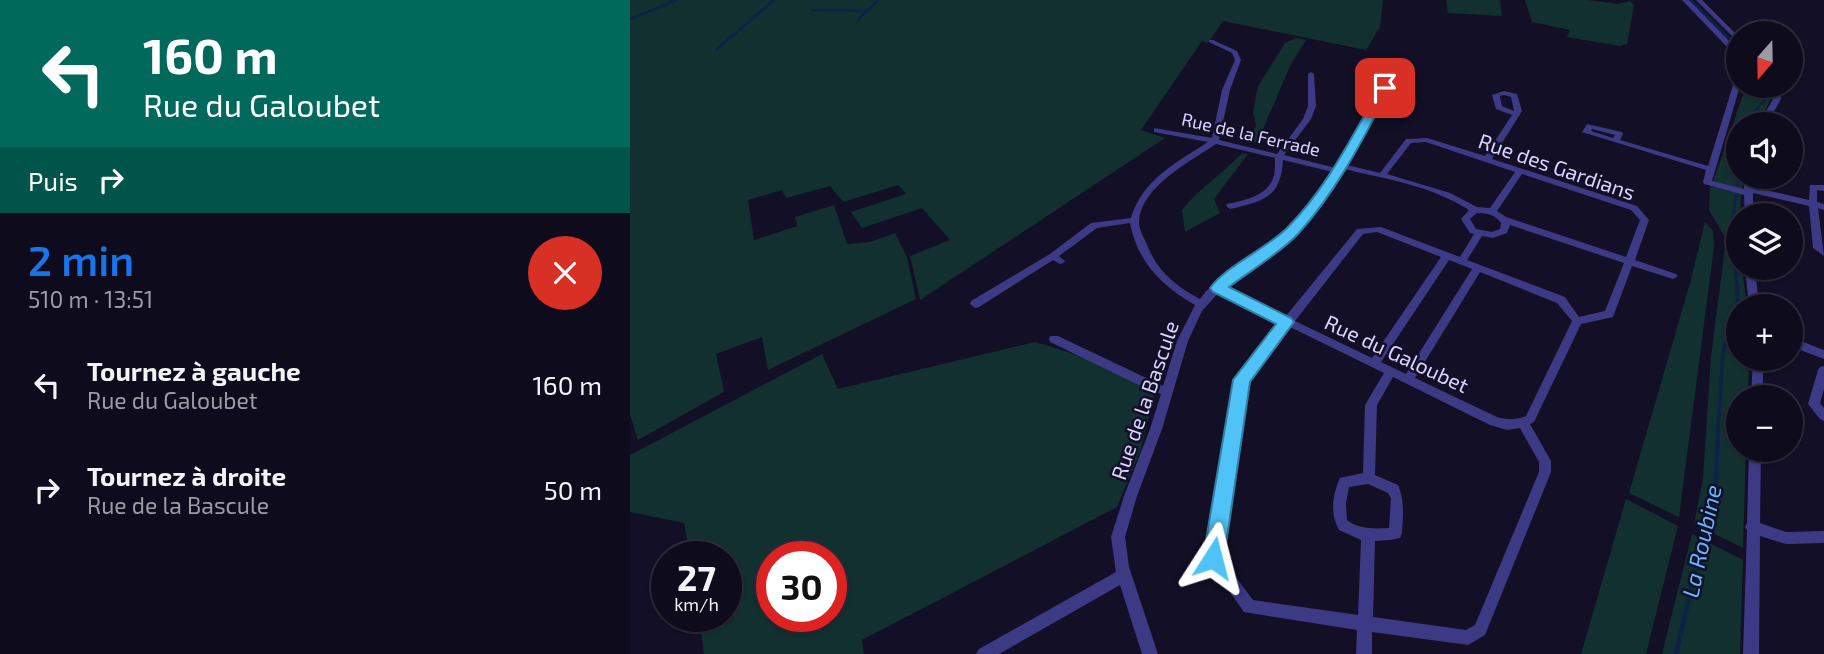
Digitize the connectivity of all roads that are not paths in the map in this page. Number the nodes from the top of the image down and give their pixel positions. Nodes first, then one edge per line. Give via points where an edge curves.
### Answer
1 (1685, 0) edge
2 (1699, 0) edge
3 (1726, 28) edge
4 (1211, 41) dead end
5 (1726, 42) edge
6 (1370, 61) dead end
7 (1311, 74) dead end
8 (1733, 98) edge
9 (1516, 114) dead end
10 (1157, 130) dead end
11 (1215, 141) junction
12 (1616, 141) dead end
13 (1279, 156) junction
14 (1487, 160) junction
15 (1340, 168) junction
16 (1710, 169) junction
17 (1520, 170) junction
18 (1382, 176) junction
19 (1824, 188) edge
20 (1748, 191) junction
21 (1748, 203) edge
22 (1813, 204) junction
23 (1230, 206) dead end
24 (1824, 207) edge
25 (1475, 210) junction
26 (1492, 212) junction
27 (1503, 219) junction
28 (1134, 220) junction
29 (1479, 233) junction
30 (1824, 253) edge
31 (1447, 255) junction
32 (1462, 261) junction
33 (1629, 261) junction
34 (1478, 268) junction
35 (1672, 276) dead end
36 (1218, 288) junction
37 (975, 304) dead end
38 (1201, 304) junction
39 (1577, 321) junction
40 (1286, 322) junction
41 (1054, 339) dead end
42 (1803, 346) edge
43 (1824, 355) edge
44 (1374, 364) junction
45 (1824, 370) edge
46 (1390, 372) junction
47 (1409, 379) junction
48 (1166, 391) junction
49 (1824, 416) edge
50 (1524, 422) junction
51 (1755, 462) edge
52 (1369, 478) junction
53 (1752, 527) junction
54 (1368, 533) junction
55 (1824, 537) edge
56 (1125, 576) junction
57 (1364, 622) junction
58 (984, 654) edge
59 (1150, 654) edge
60 (1364, 654) edge
61 (1751, 654) edge

1 - 5 street
2 - 3 street
4 - 11 street via 1235,52 1238,60
6 - 15 street, Rue de la Bascule via 1384,92
7 - 13 street via 1312,106 1307,119
8 - 16 street
9 - 14 street
10 - 11 street, Rue de la Ferrade
11 - 13 street, Rue de la Ferrade
11 - 28 street via 1155,186
12 - 16 street
13 - 15 street, Rue de la Ferrade
13 - 23 street via 1278,176 1270,191
14 - 17 street, Rue des Gardians
14 - 18 street, Rue des Gardians via 1427,140 1409,141
15 - 18 street, Rue de la Ferrade
15 - 36 street, Rue de la Bascule via 1291,233
16 - 20 street via 1711,183
17 - 26 street
17 - 33 street, Rue des Gardians via 1634,208 1645,220
18 - 25 street, Rue de la Ferrade
19 - 22 street via 1813,187
20 - 21 street
20 - 22 street
22 - 24 street
22 - 30 street via 1818,248
25 - 26 street, Rue de la Ferrade
25 - 29 street via 1466,215 1465,223
26 - 27 street
27 - 29 street via 1506,228 1499,234
27 - 33 street
28 - 37 street via 1094,225 1056,258
28 - 38 street via 1155,272 1168,286
29 - 32 street
31 - 32 street
31 - 40 street via 1378,229 1360,231
31 - 44 street
32 - 34 street
33 - 35 street
33 - 39 street, Rue des Gardians via 1609,314
34 - 39 street via 1561,300
34 - 47 street
36 - 38 street, Rue de la Bascule
36 - 40 street, Rue du Galoubet
38 - 48 street, Rue de la Bascule
39 - 50 street via 1530,419
40 - 44 street, Rue du Galoubet
40 - 57 street via 1242,380 1213,558 1249,607
41 - 48 street
42 - 43 street
44 - 46 street, Rue du Galoubet
45 - 49 street via 1814,404
46 - 47 street, Rue du Galoubet
46 - 52 street via 1371,405
47 - 50 street, Rue du Galoubet via 1494,421 1507,425
48 - 56 street, Rue de la Bascule via 1118,537
50 - 57 street via 1545,461 1545,472 1480,630 1473,637 1460,639
51 - 53 street
52 - 54 street via 1344,482 1340,518 1353,531
52 - 54 street via 1393,489 1397,528 1386,536
53 - 55 street via 1786,538
53 - 61 street
54 - 57 street
56 - 58 street
56 - 59 street, Rue de la Bascule
57 - 60 street

